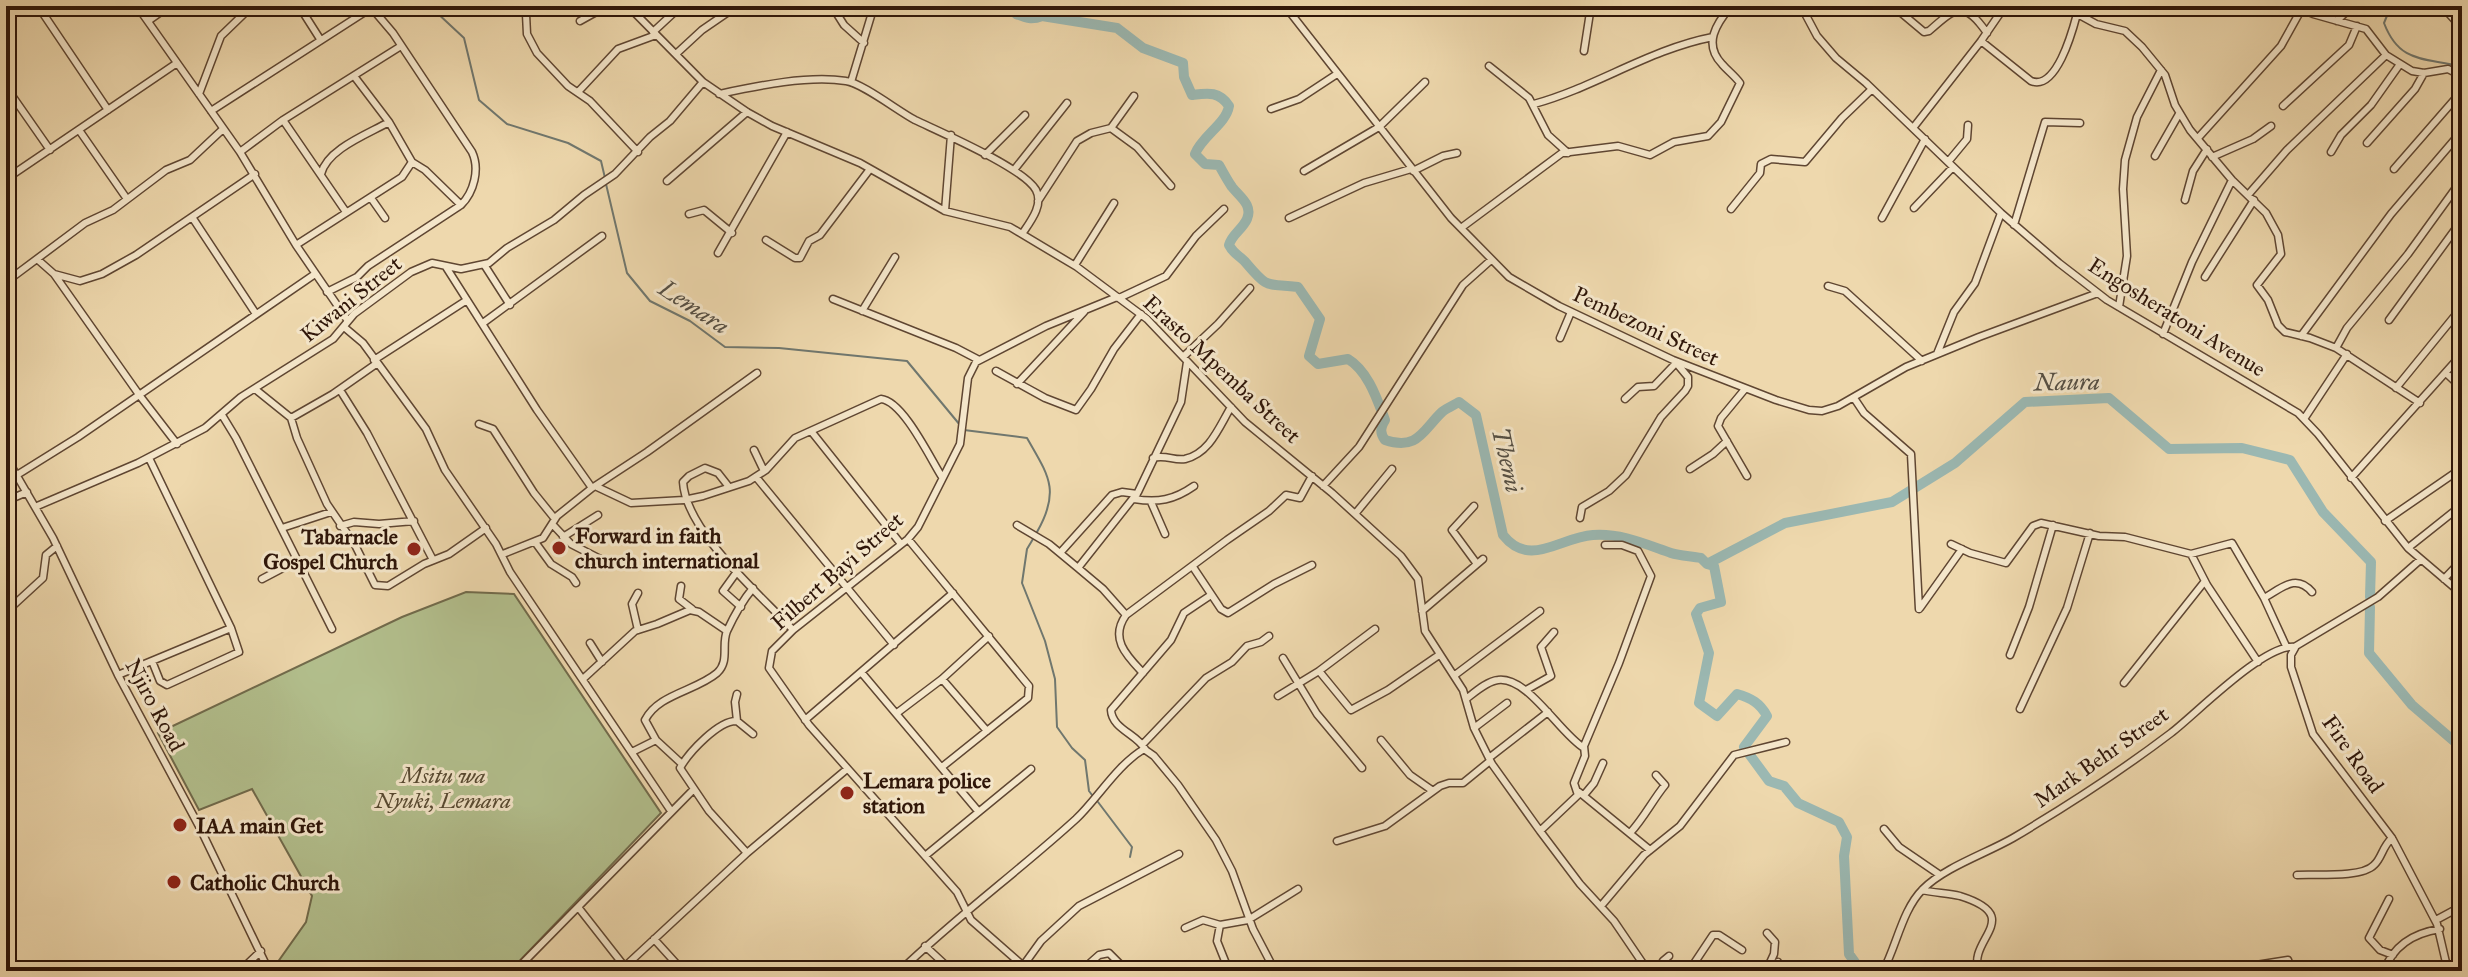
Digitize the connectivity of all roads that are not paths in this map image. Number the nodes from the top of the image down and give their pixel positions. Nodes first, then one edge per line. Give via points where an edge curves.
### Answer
1 (38, 6) edge
2 (137, 6) edge
3 (169, 6) edge
4 (252, 6) edge
5 (299, 6) edge
6 (522, 6) edge
7 (537, 6) edge
8 (607, 6) edge
9 (628, 6) edge
10 (681, 6) edge
11 (737, 6) edge
12 (832, 6) edge
13 (874, 6) edge
14 (1285, 6) edge
15 (1591, 6) edge
16 (1731, 6) edge
17 (1801, 6) edge
18 (1893, 6) edge
19 (2005, 6) edge
20 (2063, 6) edge
21 (2104, 6) edge
22 (2352, 6) edge
23 (2442, 6) edge
24 (366, 8) edge
25 (2298, 8) edge
26 (526, 14) junction
27 (2077, 14) junction
28 (148, 21) junction
29 (580, 21) dead end
30 (2337, 21) junction
31 (2357, 26) junction
32 (2462, 28) edge
33 (1987, 33) junction
34 (655, 34) junction
35 (1713, 37) junction
36 (320, 39) junction
37 (1981, 41) junction
38 (864, 43) junction
39 (401, 46) junction
40 (1584, 51) dead end
41 (676, 54) junction
42 (2386, 55) junction
43 (177, 63) junction
44 (2400, 64) junction
45 (1489, 66) dead end
46 (2161, 70) junction
47 (2424, 73) junction
48 (1337, 74) junction
49 (354, 76) junction
50 (2462, 76) edge
51 (703, 82) junction
52 (851, 82) junction
53 (1425, 82) dead end
54 (6, 87) edge
55 (1872, 89) junction
56 (2462, 91) edge
57 (578, 92) junction
58 (199, 94) junction
59 (719, 94) junction
60 (1134, 96) dead end
61 (1067, 103) dead end
62 (1534, 104) junction
63 (2283, 106) dead end
64 (1271, 109) dead end
65 (108, 110) junction
66 (211, 111) junction
67 (747, 112) junction
68 (2179, 114) junction
69 (1025, 115) dead end
70 (283, 120) junction
71 (389, 122) junction
72 (2080, 123) dead end
73 (1968, 125) dead end
74 (2271, 126) dead end
75 (1379, 127) junction
76 (1111, 128) junction
77 (1913, 128) junction
78 (223, 129) junction
79 (79, 130) junction
80 (2462, 131) edge
81 (787, 132) junction
82 (951, 135) junction
83 (2198, 138) junction
84 (1925, 139) junction
85 (2367, 143) dead end
86 (2207, 149) junction
87 (50, 150) junction
88 (240, 152) junction
89 (638, 152) junction
90 (2331, 152) dead end
91 (1457, 153) dead end
92 (1568, 153) junction
93 (985, 155) junction
94 (2155, 156) dead end
95 (2212, 157) junction
96 (412, 162) junction
97 (1950, 164) junction
98 (870, 169) junction
99 (2394, 169) dead end
100 (1014, 170) junction
101 (1412, 170) junction
102 (1304, 171) dead end
103 (255, 174) junction
104 (321, 174) junction
105 (6, 179) edge
106 (2232, 180) junction
107 (667, 181) dead end
108 (2458, 185) dead end
109 (1171, 186) dead end
110 (2251, 197) junction
111 (371, 198) junction
112 (127, 199) junction
113 (2185, 200) dead end
114 (1038, 201) junction
115 (1114, 203) dead end
116 (461, 205) junction
117 (1914, 208) dead end
118 (1224, 209) dead end
119 (1731, 209) dead end
120 (945, 211) junction
121 (346, 212) junction
122 (2001, 213) junction
123 (689, 214) dead end
124 (192, 217) junction
125 (385, 218) dead end
126 (1289, 218) dead end
127 (1882, 218) dead end
128 (2462, 220) edge
129 (2014, 225) junction
130 (1461, 228) junction
131 (732, 233) junction
132 (1022, 234) junction
133 (602, 236) dead end
134 (766, 240) dead end
135 (296, 245) junction
136 (718, 253) dead end
137 (895, 257) dead end
138 (37, 259) junction
139 (1491, 260) junction
140 (1075, 265) junction
141 (485, 266) junction
142 (446, 267) junction
143 (54, 274) junction
144 (315, 274) junction
145 (2205, 277) dead end
146 (6, 282) edge
147 (1828, 286) dead end
148 (1250, 288) dead end
149 (327, 292) junction
150 (2098, 293) junction
151 (1118, 297) junction
152 (833, 299) dead end
153 (467, 300) junction
154 (510, 305) junction
155 (1090, 307) junction
156 (2119, 307) junction
157 (2462, 307) edge
158 (862, 311) junction
159 (1571, 312) junction
160 (256, 314) junction
161 (1141, 314) junction
162 (2389, 320) dead end
163 (483, 323) junction
164 (346, 324) junction
165 (2163, 334) junction
166 (2301, 336) junction
167 (1560, 338) dead end
168 (2336, 348) junction
169 (1937, 354) junction
170 (2347, 354) junction
171 (2462, 354) edge
172 (979, 360) junction
173 (1185, 360) junction
174 (1674, 361) junction
175 (1922, 361) junction
176 (375, 362) junction
177 (996, 371) dead end
178 (757, 373) dead end
179 (2446, 373) junction
180 (1017, 384) junction
181 (2396, 388) junction
182 (2462, 388) edge
183 (255, 389) junction
184 (1745, 389) junction
185 (340, 390) junction
186 (140, 396) junction
187 (1854, 398) junction
188 (1625, 399) dead end
189 (2420, 403) junction
190 (1231, 407) junction
191 (222, 415) junction
192 (291, 418) junction
193 (2304, 419) junction
194 (479, 424) dead end
195 (811, 431) junction
196 (1727, 441) junction
197 (177, 444) junction
198 (754, 450) dead end
199 (6, 457) edge
200 (149, 458) junction
201 (1153, 458) junction
202 (2462, 468) edge
203 (1392, 469) dead end
204 (1690, 469) dead end
205 (764, 471) junction
206 (17, 475) junction
207 (1312, 476) junction
208 (1747, 476) dead end
209 (756, 477) junction
210 (942, 477) junction
211 (2351, 478) junction
212 (1194, 486) dead end
213 (1323, 486) junction
214 (593, 487) junction
215 (729, 487) junction
216 (27, 492) junction
217 (1136, 497) junction
218 (684, 500) junction
219 (6, 501) edge
220 (1151, 502) junction
221 (2462, 505) edge
222 (1474, 506) dead end
223 (35, 507) junction
224 (331, 512) junction
225 (1355, 514) junction
226 (598, 515) dead end
227 (1580, 518) dead end
228 (414, 521) junction
229 (2385, 521) junction
230 (554, 522) junction
231 (1017, 525) dead end
232 (2053, 525) junction
233 (340, 526) junction
234 (282, 528) junction
235 (486, 528) junction
236 (2090, 533) junction
237 (1165, 534) dead end
238 (563, 537) junction
239 (535, 542) junction
240 (904, 542) junction
241 (1951, 544) dead end
242 (1605, 545) dead end
243 (57, 546) junction
244 (2408, 548) junction
245 (1962, 549) junction
246 (1060, 553) junction
247 (503, 554) junction
248 (2191, 554) junction
249 (298, 560) junction
250 (433, 560) junction
251 (2420, 560) junction
252 (2462, 560) edge
253 (608, 563) dead end
254 (1312, 565) dead end
255 (1193, 567) junction
256 (1078, 568) junction
257 (736, 573) junction
258 (262, 579) dead end
259 (2444, 579) junction
260 (2205, 581) junction
261 (576, 583) dead end
262 (681, 586) dead end
263 (846, 587) junction
264 (753, 588) junction
265 (2312, 592) dead end
266 (638, 593) dead end
267 (953, 593) junction
268 (2462, 594) edge
269 (1211, 595) junction
270 (2264, 598) junction
271 (741, 607) junction
272 (692, 609) junction
273 (1422, 611) junction
274 (1540, 611) dead end
275 (6, 612) edge
276 (1126, 615) junction
277 (231, 628) junction
278 (332, 629) dead end
279 (1375, 629) dead end
280 (638, 630) junction
281 (793, 630) junction
282 (727, 631) junction
283 (1554, 632) dead end
284 (989, 636) junction
285 (1269, 636) dead end
286 (590, 643) dead end
287 (894, 645) junction
288 (2286, 646) junction
289 (2295, 647) junction
290 (1439, 655) junction
291 (2010, 655) dead end
292 (1283, 658) dead end
293 (152, 661) junction
294 (602, 662) junction
295 (2258, 662) junction
296 (1319, 671) junction
297 (861, 672) junction
298 (1143, 673) junction
299 (118, 675) junction
300 (1455, 675) junction
301 (584, 678) junction
302 (942, 679) junction
303 (1298, 683) junction
304 (2124, 683) dead end
305 (1526, 690) junction
306 (737, 694) dead end
307 (1278, 696) dead end
308 (1466, 699) junction
309 (1507, 703) dead end
310 (2020, 709) dead end
311 (1548, 712) junction
312 (897, 713) junction
313 (805, 720) junction
314 (737, 721) junction
315 (1474, 728) junction
316 (987, 731) junction
317 (753, 734) dead end
318 (656, 740) junction
319 (1381, 740) dead end
320 (1786, 742) dead end
321 (1144, 747) junction
322 (1584, 748) junction
323 (632, 752) junction
324 (1489, 759) junction
325 (1603, 763) dead end
326 (682, 764) junction
327 (942, 767) junction
328 (1362, 768) dead end
329 (847, 769) junction
330 (1031, 769) dead end
331 (1656, 775) dead end
332 (694, 789) junction
333 (1433, 791) junction
334 (1581, 794) junction
335 (671, 811) junction
336 (978, 811) junction
337 (1884, 829) dead end
338 (1540, 831) junction
339 (1630, 833) junction
340 (2392, 838) junction
341 (1337, 841) dead end
342 (1650, 850) junction
343 (747, 853) junction
344 (1179, 854) dead end
345 (925, 856) junction
346 (1940, 875) junction
347 (2297, 875) dead end
348 (1298, 889) dead end
349 (1922, 890) junction
350 (2389, 899) dead end
351 (1601, 906) junction
352 (2462, 906) edge
353 (578, 907) junction
354 (966, 912) junction
355 (1248, 920) junction
356 (2436, 920) junction
357 (1220, 925) junction
358 (1185, 928) dead end
359 (2440, 929) junction
360 (1767, 933) dead end
361 (654, 939) junction
362 (925, 946) junction
363 (1742, 950) dead end
364 (261, 951) junction
365 (2393, 955) junction
366 (1669, 956) dead end
367 (1778, 962) dead end
368 (1026, 968) edge
369 (2237, 968) dead end
370 (623, 969) edge
371 (1764, 969) edge
372 (240, 971) edge
373 (269, 971) edge
374 (378, 971) edge
375 (389, 971) edge
376 (515, 971) edge
377 (683, 971) edge
378 (900, 971) edge
379 (952, 971) edge
380 (1081, 971) edge
381 (1127, 971) edge
382 (1229, 971) edge
383 (1275, 971) edge
384 (1648, 971) edge
385 (1658, 971) edge
386 (1689, 971) edge
387 (1883, 971) edge
388 (1979, 971) edge
389 (2292, 971) edge
390 (2384, 971) edge
391 (2448, 971) edge

1 - 65 street
2 - 28 street
3 - 28 street
4 - 58 street via 221,36
5 - 36 street
6 - 26 street
7 - 26 street
8 - 29 street
9 - 34 street, Erasto Mpemba Street
10 - 34 street
11 - 41 street
12 - 38 street
13 - 38 street
14 - 48 street, Pembezoni Street
15 - 40 street
16 - 35 street
17 - 55 street, Engosheratoni Avenue via 1824,46
18 - 33 street via 1924,32 1962,9
19 - 33 street
20 - 27 street
21 - 27 street
22 - 30 street
23 - 32 street
24 - 36 street
24 - 39 street via 379,16
25 - 30 street
25 - 83 street via 2281,46
26 - 57 street via 527,34 537,53
27 - 37 street via 2055,71 2042,84
27 - 46 street via 2130,34
28 - 43 street
30 - 31 street
31 - 42 street via 2369,31
31 - 63 street via 2349,45
33 - 37 street
34 - 41 street, Erasto Mpemba Street
34 - 57 street via 618,49
35 - 62 street via 1656,54
35 - 92 street via 1717,58 1740,83 1708,136 1674,142 1650,155 1618,146
36 - 66 street
37 - 77 street
38 - 52 street
39 - 49 street
39 - 116 street via 475,158 471,192
41 - 51 street, Erasto Mpemba Street
42 - 44 street
42 - 110 street via 2287,150
43 - 58 street
43 - 65 street
44 - 47 street
44 - 90 street
45 - 62 street
46 - 68 street
46 - 156 street via 2137,117 2125,160 2127,256
47 - 50 street via 2448,69
47 - 85 street
48 - 64 street via 1299,99
48 - 75 street, Pembezoni Street
49 - 70 street
49 - 71 street
51 - 59 street, Erasto Mpemba Street
51 - 89 street
52 - 59 street via 821,79
52 - 82 street
53 - 75 street
54 - 87 street
55 - 77 street, Engosheratoni Avenue
55 - 119 street via 1805,162 1764,161
56 - 99 street
57 - 89 street
58 - 66 street
59 - 67 street, Erasto Mpemba Street
60 - 76 street
61 - 100 street
62 - 92 street via 1548,135
65 - 79 street
66 - 78 street
67 - 81 street, Erasto Mpemba Street
67 - 107 street
68 - 83 street
68 - 94 street
69 - 93 street
70 - 88 street
70 - 104 street
71 - 96 street
71 - 104 street via 334,155
72 - 129 street via 2045,122
73 - 97 street via 1967,139
74 - 95 street
75 - 101 street, Pembezoni Street
75 - 102 street
76 - 109 street via 1137,147
76 - 114 street via 1077,141
77 - 84 street, Engosheratoni Avenue
78 - 88 street
78 - 112 street via 190,160 166,170
79 - 87 street
79 - 112 street
80 - 166 street via 2391,214
81 - 98 street, Erasto Mpemba Street
81 - 131 street
82 - 93 street
82 - 120 street
83 - 86 street
84 - 97 street, Engosheratoni Avenue
84 - 127 street
86 - 95 street
86 - 113 street via 2193,171
87 - 105 street
88 - 103 street
89 - 141 street via 606,182
91 - 101 street
92 - 130 street via 1555,157
93 - 100 street
95 - 106 street
96 - 111 street via 402,177
96 - 116 street
97 - 117 street
97 - 122 street, Engosheratoni Avenue
98 - 120 street, Erasto Mpemba Street
98 - 134 street via 800,258
100 - 114 street via 1034,187
101 - 126 street via 1364,183
101 - 130 street, Pembezoni Street
103 - 124 street
103 - 135 street
104 - 121 street
106 - 110 street
106 - 165 street
108 - 168 street
110 - 145 street
110 - 166 street via 2281,246 2257,285 2282,329
111 - 121 street
111 - 125 street
112 - 138 street
114 - 132 street
115 - 140 street
116 - 149 street via 353,280
118 - 151 street via 1166,276
120 - 132 street, Erasto Mpemba Street
121 - 135 street
122 - 129 street, Engosheratoni Avenue
122 - 169 street via 1975,283 1954,312
123 - 131 street via 704,210
124 - 143 street via 89,280
124 - 160 street
128 - 162 street
129 - 150 street, Engosheratoni Avenue
130 - 139 street, Pembezoni Street
131 - 136 street
132 - 140 street, Erasto Mpemba Street
133 - 154 street
135 - 144 street
137 - 158 street
138 - 143 street
138 - 146 street
139 - 159 street, Pembezoni Street via 1518,284
139 - 213 street via 1463,285 1359,447
140 - 151 street, Erasto Mpemba Street
141 - 142 street, Kiwani Street
141 - 154 street
142 - 153 street
142 - 164 street, Kiwani Street via 432,263 411,272
143 - 186 street
144 - 149 street
144 - 160 street
147 - 175 street via 1845,291
148 - 173 street
149 - 164 street
150 - 156 street, Engosheratoni Avenue
150 - 169 street, Pembezoni Street
151 - 155 street
151 - 161 street, Erasto Mpemba Street
152 - 158 street
153 - 163 street
153 - 176 street
154 - 163 street
155 - 172 street
155 - 180 street
156 - 165 street, Engosheratoni Avenue
157 - 181 street
158 - 172 street
159 - 167 street
159 - 174 street, Pembezoni Street
160 - 186 street
161 - 173 street, Erasto Mpemba Street
161 - 180 street via 1076,410
163 - 214 street
164 - 176 street
164 - 183 street, Kiwani Street via 328,343
165 - 193 street, Engosheratoni Avenue
166 - 168 street
168 - 170 street
169 - 175 street, Pembezoni Street
170 - 181 street
170 - 193 street
171 - 179 street
172 - 210 street, Filbert Bayi Street via 968,378 960,444
173 - 190 street, Erasto Mpemba Street
173 - 201 street via 1181,402
174 - 184 street, Pembezoni Street
174 - 188 street via 1654,386 1638,387
174 - 227 street via 1688,377 1685,391 1661,417 1626,475 1582,507
175 - 187 street, Pembezoni Street
176 - 185 street
176 - 235 street via 426,429 445,470
177 - 180 street
178 - 214 street
179 - 182 street
179 - 189 street
181 - 189 street
183 - 191 street, Kiwani Street
183 - 192 street
184 - 187 street, Pembezoni Street via 1809,410 1822,411
184 - 196 street via 1719,422
185 - 192 street
185 - 228 street
186 - 197 street
186 - 206 street
187 - 245 street via 1911,454 1919,609
189 - 211 street
190 - 201 street via 1200,453 1182,460
190 - 207 street, Erasto Mpemba Street
191 - 197 street, Kiwani Street
191 - 234 street
192 - 224 street
193 - 211 street, Engosheratoni Avenue
194 - 230 street via 493,429
195 - 205 street via 789,443
195 - 210 street via 886,399 907,421
195 - 240 street
196 - 204 street
196 - 208 street
197 - 200 street, Kiwani Street
198 - 205 street
199 - 206 street, Njiro Road
200 - 223 street, Kiwani Street
200 - 277 street
201 - 217 street
202 - 229 street
203 - 225 street
205 - 209 street
206 - 216 street, Njiro Road
207 - 213 street, Erasto Mpemba Street
207 - 255 street via 1300,498 1286,495
209 - 215 street
209 - 263 street
210 - 240 street, Filbert Bayi Street
211 - 229 street, Engosheratoni Avenue
212 - 220 street
213 - 225 street, Erasto Mpemba Street
214 - 218 street via 631,503
214 - 230 street
215 - 218 street
215 - 218 street via 714,470 701,469 683,482
216 - 219 street
216 - 223 street, Njiro Road
217 - 220 street
217 - 246 street via 1112,495
217 - 256 street
218 - 257 street
220 - 237 street
221 - 244 street
222 - 273 street via 1452,530 1480,561
223 - 243 street, Njiro Road
224 - 233 street
224 - 234 street
225 - 273 street, Erasto Mpemba Street via 1416,573
226 - 238 street
228 - 233 street
228 - 250 street
229 - 244 street, Engosheratoni Avenue
230 - 238 street
230 - 239 street
231 - 246 street
232 - 236 street
232 - 245 street via 2033,526 2006,563
232 - 291 street
233 - 250 street via 379,586
234 - 249 street
235 - 247 street
235 - 250 street
236 - 248 street
236 - 310 street via 2067,608
238 - 253 street
239 - 247 street
239 - 261 street via 551,564
240 - 263 street, Filbert Bayi Street
240 - 267 street
241 - 245 street
242 - 322 street via 1638,551 1651,576
243 - 275 street via 46,555 41,581
243 - 299 street, Njiro Road
244 - 251 street, Engosheratoni Avenue
246 - 256 street
247 - 301 street
248 - 260 street
248 - 270 street via 2232,543
249 - 258 street
249 - 278 street
251 - 259 street, Engosheratoni Avenue
251 - 289 street via 2378,597
252 - 259 street
254 - 269 street via 1228,613
255 - 269 street
255 - 276 street
256 - 276 street
257 - 264 street
257 - 271 street via 723,591
259 - 268 street, Engosheratoni Avenue
260 - 295 street
260 - 304 street
262 - 272 street via 679,599
263 - 281 street, Filbert Bayi Street
263 - 287 street
264 - 271 street
264 - 281 street
265 - 270 street via 2296,582
266 - 280 street via 631,612
267 - 284 street
267 - 287 street
269 - 298 street via 1184,613 1171,640
270 - 288 street
271 - 282 street
272 - 280 street
272 - 282 street
273 - 290 street, Erasto Mpemba Street via 1425,631
274 - 300 street
276 - 298 street via 1119,642
277 - 293 street
277 - 293 street via 239,648 236,656 167,685
279 - 296 street
280 - 294 street
281 - 313 street, Filbert Bayi Street via 772,651 769,668
282 - 318 street via 718,672 649,713 645,720
283 - 305 street via 1541,647 1551,676
284 - 302 street
284 - 316 street via 1030,693
285 - 321 street via 1206,678
286 - 294 street
287 - 297 street
288 - 289 street
288 - 295 street, Mark Behr Street
289 - 340 street, Fire Road via 2291,667 2313,734
290 - 296 street via 1351,710
290 - 300 street, Erasto Mpemba Street
292 - 303 street
293 - 299 street
294 - 301 street
295 - 346 street, Mark Behr Street via 2173,731 2075,799
296 - 303 street
297 - 312 street
297 - 313 street
298 - 321 street via 1110,713
299 - 364 street, Njiro Road
300 - 308 street, Erasto Mpemba Street
301 - 323 street
302 - 312 street
302 - 316 street
303 - 307 street
303 - 328 street
305 - 308 street via 1497,680
305 - 311 street
306 - 314 street
308 - 315 street, Erasto Mpemba Street
309 - 315 street
311 - 322 street
311 - 324 street
312 - 327 street
313 - 329 street, Filbert Bayi Street
314 - 317 street
314 - 326 street via 726,721
315 - 324 street, Erasto Mpemba Street
316 - 327 street
318 - 323 street
318 - 326 street
319 - 333 street via 1410,775
320 - 342 street via 1734,755 1680,826
321 - 354 street via 1089,807
321 - 355 street via 1216,840
322 - 334 street via 1574,783
323 - 335 street
324 - 333 street via 1463,783
324 - 338 street, Erasto Mpemba Street
325 - 334 street via 1597,779
326 - 332 street
327 - 336 street
329 - 343 street
329 - 345 street, Filbert Bayi Street
330 - 336 street
331 - 339 street via 1665,785
332 - 335 street
332 - 343 street
333 - 341 street via 1385,826
334 - 338 street
334 - 339 street
335 - 353 street
336 - 345 street
337 - 346 street via 1899,847
338 - 351 street, Erasto Mpemba Street
339 - 342 street
340 - 347 street via 2368,869
340 - 356 street, Fire Road
342 - 351 street
343 - 361 street
344 - 368 street via 1079,906 1041,941
345 - 354 street, Filbert Bayi Street via 957,892
346 - 349 street, Mark Behr Street
348 - 355 street
349 - 387 street
349 - 388 street via 1960,896 1991,915 1976,958
350 - 365 street via 2369,938
351 - 384 street, Erasto Mpemba Street
352 - 356 street
353 - 370 street
353 - 376 street
354 - 362 street
354 - 368 street, Filbert Bayi Street
355 - 357 street
355 - 383 street
356 - 359 street, Fire Road
357 - 358 street via 1203,920
357 - 382 street via 1217,941
359 - 365 street via 2412,937
359 - 391 street, Fire Road
360 - 371 street via 1775,942 1774,954
361 - 370 street
361 - 377 street
362 - 378 street
362 - 379 street
363 - 386 street via 1713,935
364 - 372 street
364 - 373 street, Njiro Road
365 - 390 street
366 - 385 street
367 - 371 street
369 - 389 street via 2288,960
374 - 375 street
380 - 381 street via 1105,953 1113,954

